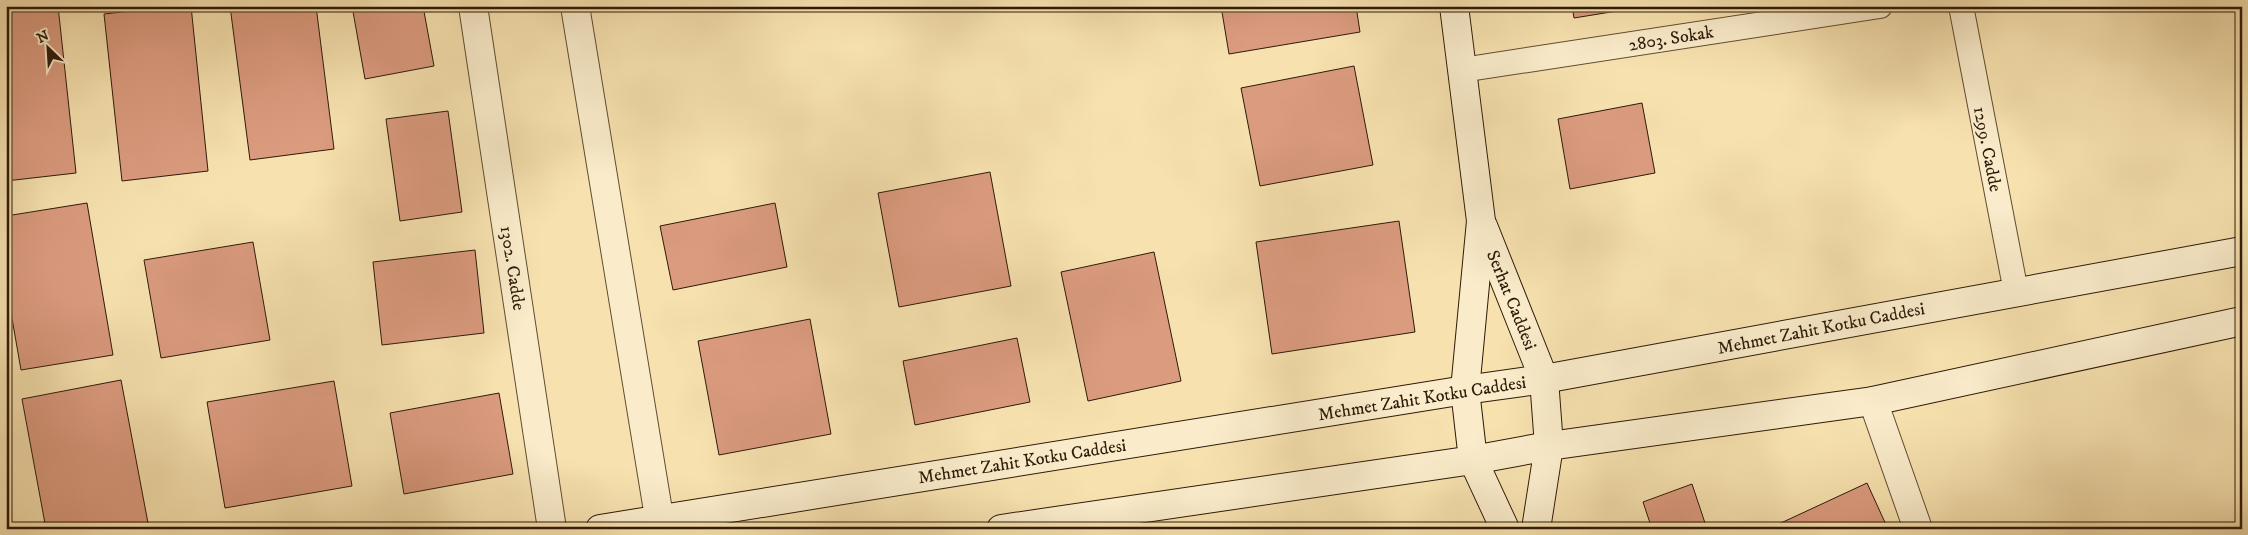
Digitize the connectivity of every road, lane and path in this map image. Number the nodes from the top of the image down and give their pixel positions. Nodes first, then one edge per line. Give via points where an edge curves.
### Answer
1 (473, 6) edge
2 (576, 6) edge
3 (1454, 6) edge
4 (1880, 6) edge
5 (1961, 6) edge
6 (1462, 70) junction
7 (1480, 221) junction
8 (2242, 251) edge
9 (2016, 292) junction
10 (2242, 321) edge
11 (1544, 379) junction
12 (1465, 390) junction
13 (1873, 402) junction
14 (1549, 446) junction
15 (1473, 460) junction
16 (660, 524) edge
17 (552, 529) edge
18 (600, 529) edge
19 (1002, 529) edge
20 (1505, 529) edge
21 (1536, 529) edge
22 (1918, 529) edge

1 - 17 main road, 1302. Cadde
2 - 16 main road
3 - 6 main road, Serhat Caddesi
4 - 6 street, 2803. Sokak
5 - 9 street, 1299. Cadde
6 - 7 main road, Serhat Caddesi
7 - 11 main road, Serhat Caddesi
7 - 12 main road, Serhat Caddesi
8 - 9 main road, Mehmet Zahit Kotku Caddesi
9 - 11 main road, Mehmet Zahit Kotku Caddesi
10 - 13 main road
11 - 12 main road, Mehmet Zahit Kotku Caddesi
11 - 14 main road, Serhat Caddesi
12 - 15 main road, Serhat Caddesi
12 - 16 main road, Mehmet Zahit Kotku Caddesi
13 - 14 main road
13 - 22 main road
14 - 15 main road
14 - 21 main road, Serhat Caddesi
15 - 19 main road
15 - 20 main road, Serhat Caddesi
16 - 18 main road, Mehmet Zahit Kotku Caddesi

